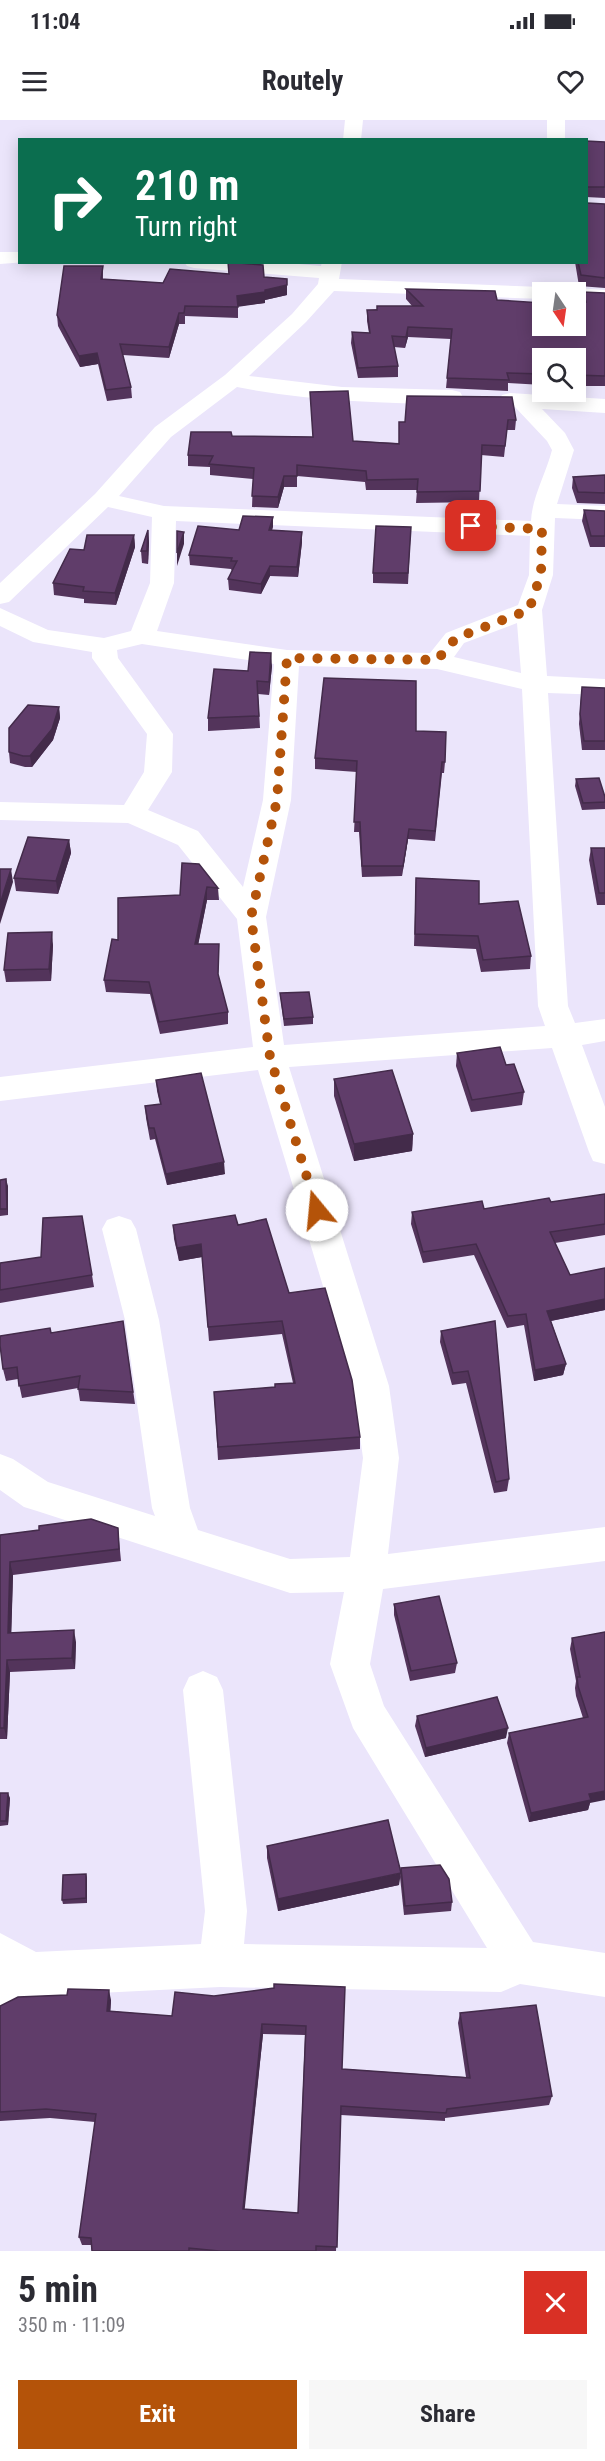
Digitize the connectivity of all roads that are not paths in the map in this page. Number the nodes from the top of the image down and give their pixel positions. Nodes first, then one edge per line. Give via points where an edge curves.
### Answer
1 (354, 120) edge
2 (556, 120) edge
3 (352, 138) edge
4 (556, 138) edge
5 (0, 258) edge
6 (18, 258) edge
7 (219, 264) edge
8 (330, 273) edge
9 (532, 292) edge
10 (586, 295) edge
11 (605, 296) edge
12 (233, 380) junction
13 (522, 401) junction
14 (605, 406) edge
15 (103, 499) junction
16 (164, 513) junction
17 (605, 513) edge
18 (542, 520) junction
19 (0, 597) edge
20 (529, 610) junction
21 (0, 616) edge
22 (142, 636) junction
23 (42, 637) junction
24 (0, 641) edge
25 (104, 646) junction
26 (287, 658) junction
27 (437, 660) junction
28 (534, 684) junction
29 (605, 687) edge
30 (0, 811) edge
31 (132, 814) junction
32 (251, 917) junction
33 (605, 1030) edge
34 (564, 1036) junction
35 (270, 1057) junction
36 (0, 1089) edge
37 (605, 1152) edge
38 (119, 1229) dead end
39 (0, 1470) edge
40 (184, 1541) junction
41 (605, 1544) edge
42 (367, 1574) junction
43 (203, 1690) dead end
44 (520, 1962) junction
45 (220, 1965) junction
46 (11, 1975) edge
47 (605, 1975) edge

1 - 3 street
2 - 4 street
5 - 6 street
7 - 8 street
8 - 9 street
8 - 12 street via 299,318
10 - 11 street
12 - 13 street via 364,396
12 - 15 street via 163,432
13 - 14 street
13 - 18 street via 557,438 562,450
15 - 16 street
15 - 19 street
16 - 18 street
16 - 22 street via 162,583
17 - 18 street
18 - 20 street via 541,574
20 - 27 street via 456,638
20 - 28 street
21 - 23 street
22 - 25 street
22 - 26 street
23 - 24 street
23 - 25 street
25 - 31 street via 105,658 160,734 158,772
26 - 27 street
26 - 32 street via 277,800
27 - 28 street
28 - 29 street
28 - 34 street via 553,1006
30 - 31 street
31 - 32 street via 188,838
32 - 35 street
33 - 34 street
34 - 35 street
34 - 37 street
35 - 36 street
35 - 42 street via 371,1386 381,1458
38 - 40 street via 142,1320 171,1508
39 - 40 street via 37,1495
40 - 42 street via 290,1576
41 - 42 street
42 - 44 street via 350,1664 367,1715
43 - 45 street via 226,1911
44 - 45 street via 501,1970
44 - 47 street
45 - 46 street

